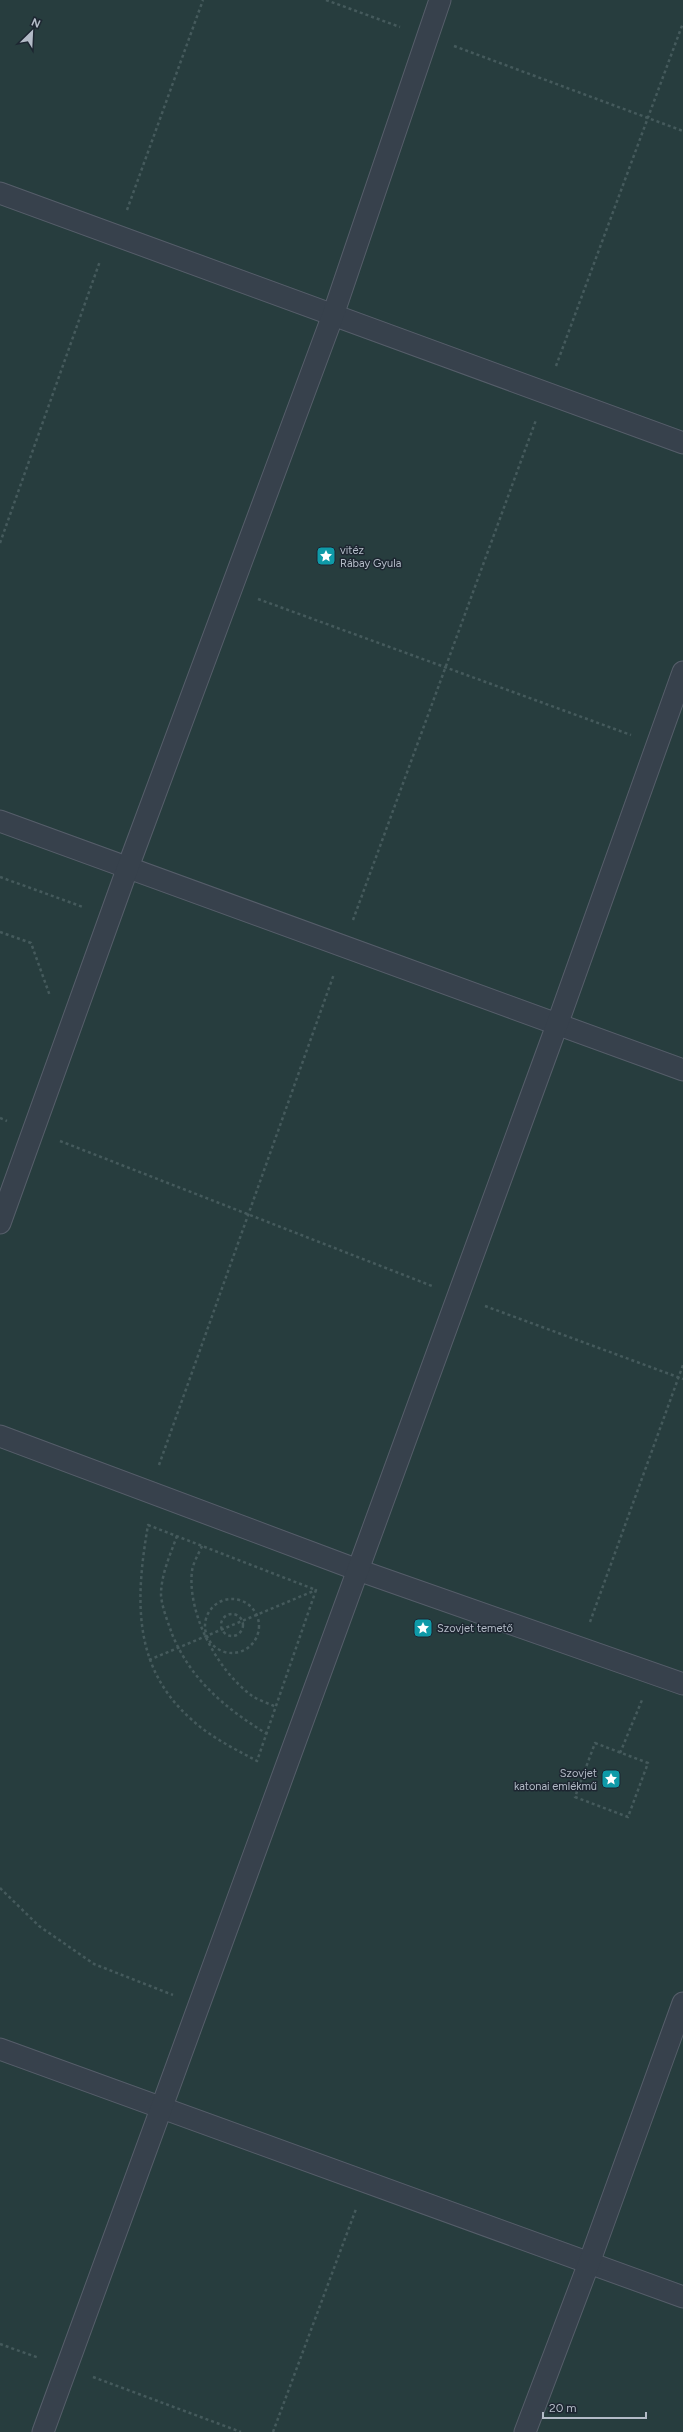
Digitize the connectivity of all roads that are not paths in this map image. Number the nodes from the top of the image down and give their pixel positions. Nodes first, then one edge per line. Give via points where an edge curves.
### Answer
1 (440, 0) edge
2 (0, 193) edge
3 (333, 315) junction
4 (683, 443) edge
5 (683, 672) edge
6 (0, 821) edge
7 (128, 867) junction
8 (557, 1025) junction
9 (683, 1070) edge
10 (0, 1223) edge
11 (0, 1436) edge
12 (358, 1570) junction
13 (683, 1684) edge
14 (683, 2003) edge
15 (0, 2049) edge
16 (162, 2108) junction
17 (589, 2263) junction
18 (683, 2298) edge
19 (43, 2432) edge
20 (524, 2432) edge

1 - 3 lane
2 - 3 lane
3 - 4 lane
3 - 7 lane
5 - 8 lane
6 - 7 lane
7 - 8 lane
7 - 10 lane
8 - 9 lane
8 - 12 lane
11 - 12 lane
12 - 13 lane
12 - 16 lane
14 - 17 lane
15 - 16 lane
16 - 17 lane
16 - 19 lane
17 - 18 lane
17 - 20 lane

